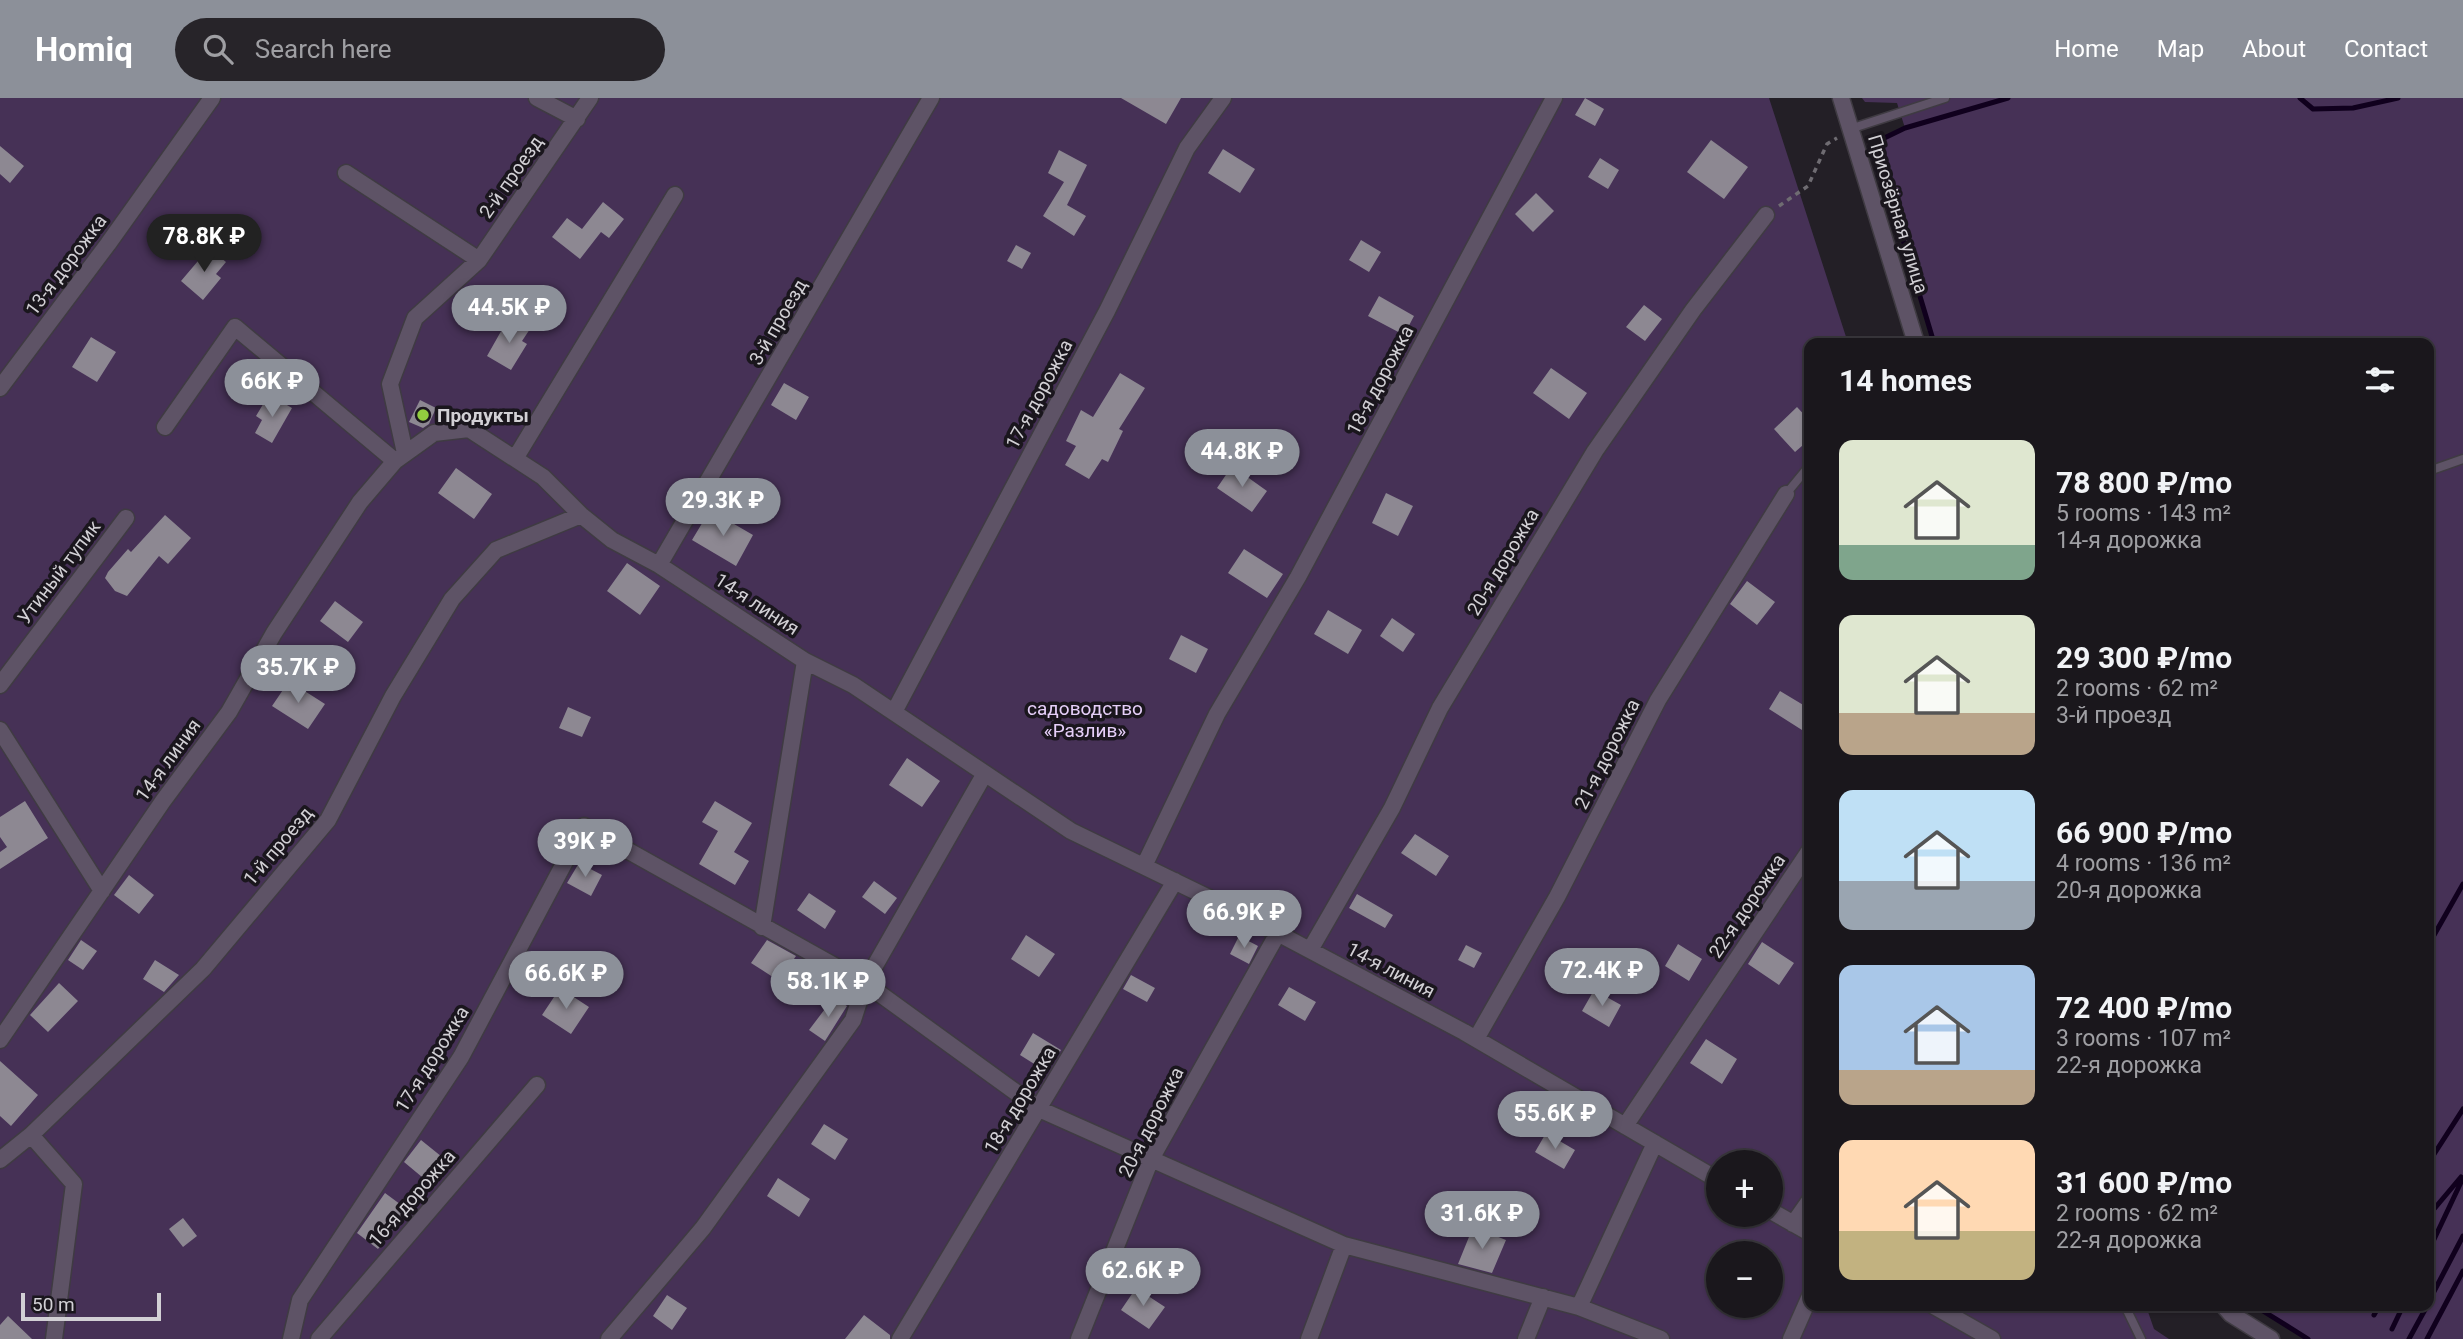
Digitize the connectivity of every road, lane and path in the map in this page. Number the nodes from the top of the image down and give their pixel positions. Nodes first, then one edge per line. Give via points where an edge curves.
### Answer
1 (212, 98) edge
2 (537, 98) edge
3 (590, 98) edge
4 (931, 98) edge
5 (1223, 98) edge
6 (1554, 98) edge
7 (1841, 98) edge
8 (1945, 98) edge
9 (577, 118) junction
10 (1844, 133) junction
11 (346, 173) dead end
12 (675, 195) dead end
13 (1766, 215) joint
14 (479, 260) junction
15 (1914, 338) edge
16 (0, 388) edge
17 (165, 427) dead end
18 (400, 457) junction
19 (516, 457) junction
20 (2463, 459) edge
21 (2434, 469) edge
22 (1804, 472) edge
23 (1786, 494) joint
24 (581, 515) junction
25 (126, 518) dead end
26 (659, 565) junction
27 (805, 660) junction
28 (0, 685) edge
29 (894, 712) junction
30 (0, 730) edge
31 (984, 775) junction
32 (1804, 859) edge
33 (1144, 866) junction
34 (1175, 881) junction
35 (102, 891) junction
36 (762, 927) junction
37 (1278, 933) junction
38 (1310, 950) junction
39 (865, 983) junction
40 (1476, 1039) junction
41 (0, 1040) edge
42 (537, 1085) dead end
43 (1039, 1109) junction
44 (1625, 1126) junction
45 (31, 1135) junction
46 (1655, 1143) junction
47 (1151, 1159) junction
48 (0, 1160) edge
49 (1706, 1173) edge
50 (1804, 1208) edge
51 (1783, 1218) edge
52 (1793, 1224) junction
53 (1804, 1230) edge
54 (1344, 1245) junction
55 (1543, 1297) junction
56 (1579, 1307) junction
57 (1804, 1310) edge
58 (1943, 1311) edge
59 (2127, 1311) edge
60 (2228, 1311) edge
61 (54, 1339) edge
62 (290, 1339) edge
63 (319, 1339) edge
64 (609, 1339) edge
65 (900, 1339) edge
66 (1079, 1339) edge
67 (1309, 1339) edge
68 (1526, 1339) edge
69 (1661, 1339) edge
70 (1791, 1339) edge
71 (1992, 1339) edge
72 (2141, 1339) edge
73 (2271, 1339) edge

1 - 16 street, 13-я дорожка
2 - 9 street
3 - 9 street, 2-й проезд
4 - 26 street, 3-й проезд
5 - 29 street, 17-я дорожка via 1187,148
6 - 33 street, 18-я дорожка via 1298,577 1217,714
7 - 10 street, Приозёрная улица
8 - 10 lane
9 - 14 street, 2-й проезд
10 - 13 path via 1827,144 1808,186
10 - 15 street, Приозёрная улица
11 - 14 street
12 - 19 street
13 - 38 street, 20-я дорожка via 1595,451 1440,708 1392,808
14 - 18 street, 2-й проезд via 415,318 390,384
17 - 18 street via 235,327
18 - 19 street, 14-я линия via 433,433 469,429
18 - 35 street, 14-я линия via 360,502 274,633 229,712
19 - 24 street, 14-я линия
20 - 21 lane
22 - 23 lane
23 - 40 street, 21-я дорожка via 1658,700 1557,897
24 - 26 street, 14-я линия via 612,540
24 - 45 street, 1-й проезд via 496,550 452,599 393,696 328,820 203,969
25 - 28 street, Утиный тупик
26 - 27 street, 14-я линия
27 - 29 street, 14-я линия
27 - 36 street
29 - 31 street, 14-я линия
30 - 35 street
31 - 33 street, 14-я линия via 1071,831
31 - 39 street
32 - 44 street, 22-я дорожка
33 - 34 street, 14-я линия
34 - 37 street, 14-я линия
34 - 43 street, 18-я дорожка
35 - 41 street, 14-я линия
36 - 39 street, 17-я дорожка
36 - 62 street, 17-я дорожка via 584,826 461,1057 300,1300
37 - 38 street, 14-я линия
37 - 47 street, 20-я дорожка
38 - 40 street, 14-я линия
39 - 43 street, 17-я дорожка
39 - 64 street via 853,1020 703,1228
40 - 44 street, 14-я линия
42 - 63 street, 16-я дорожка
43 - 47 street, 17-я дорожка
43 - 65 street, 18-я дорожка
44 - 46 street, 14-я линия
45 - 48 street, 1-й проезд
45 - 61 street via 74,1184
46 - 49 street, 14-я линия
46 - 56 street
47 - 54 street, 17-я дорожка
47 - 66 street, 20-я дорожка
50 - 52 street
51 - 52 street
52 - 53 street
54 - 55 street, 17-я дорожка
54 - 67 street
55 - 56 street, 17-я дорожка
55 - 68 street
56 - 69 street, 17-я дорожка
57 - 70 street
58 - 71 street
59 - 72 lane
60 - 73 street

